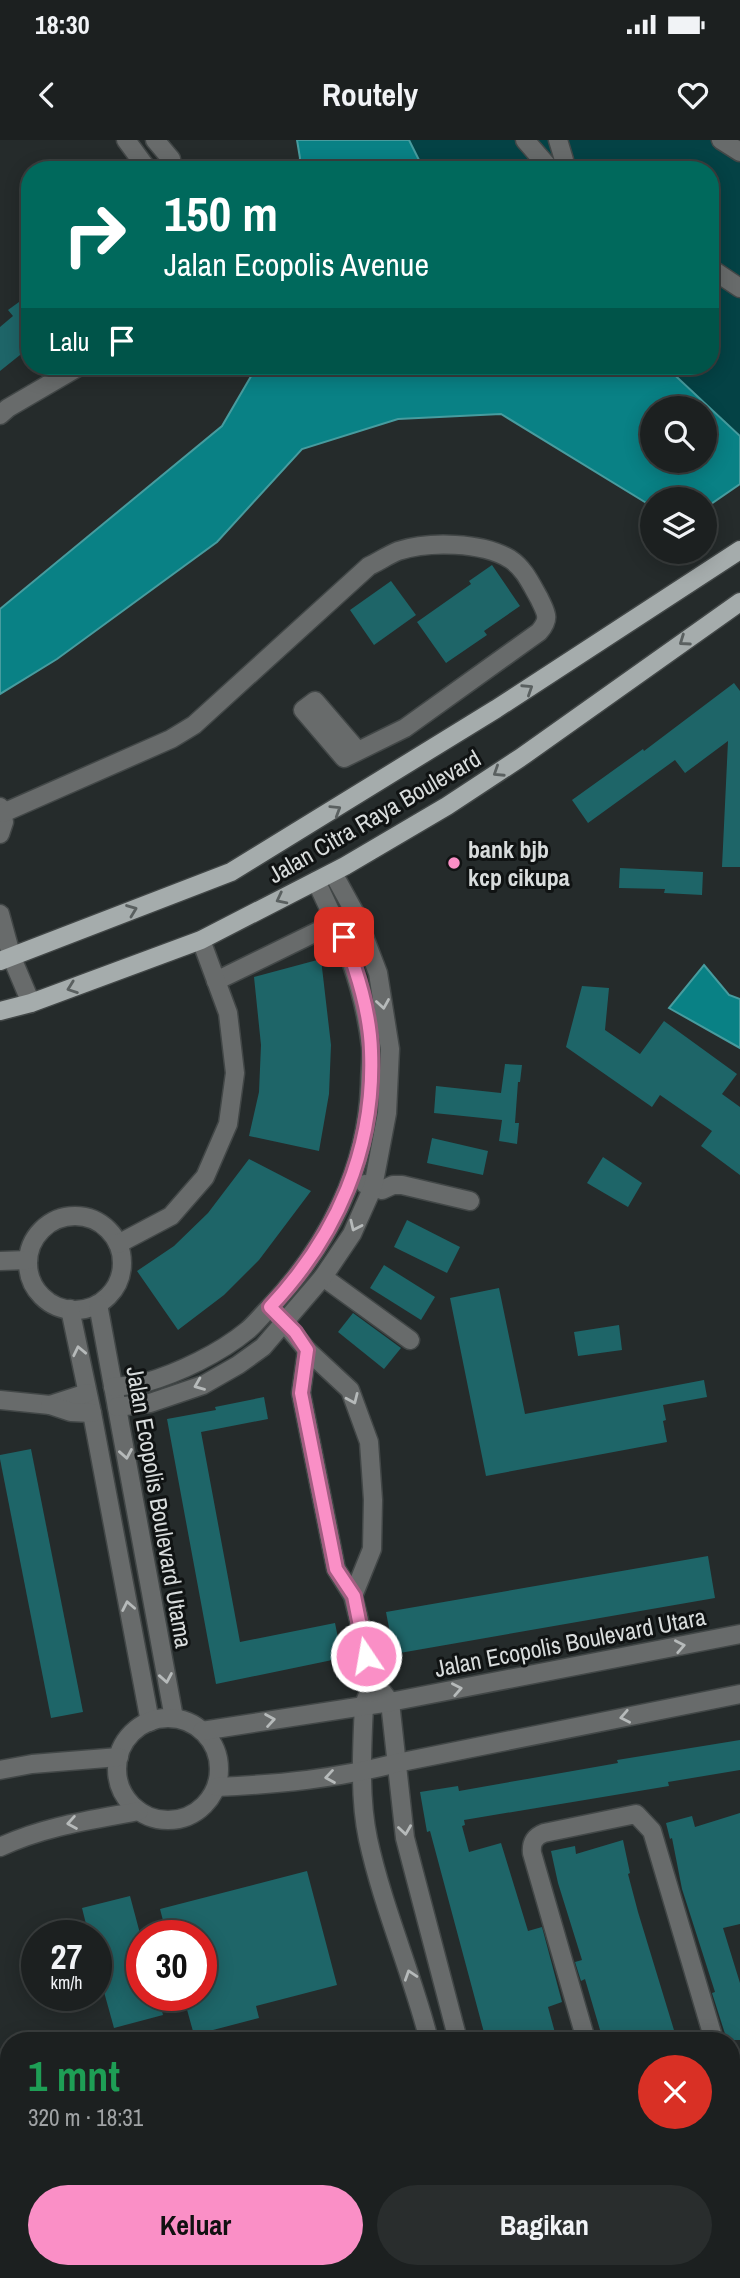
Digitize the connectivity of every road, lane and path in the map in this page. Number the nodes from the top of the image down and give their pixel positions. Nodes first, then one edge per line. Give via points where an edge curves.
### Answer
1 (126, 140) edge
2 (155, 140) edge
3 (525, 140) edge
4 (558, 140) edge
5 (721, 140) edge
6 (740, 152) edge
7 (141, 161) edge
8 (170, 161) edge
9 (543, 161) edge
10 (564, 161) edge
11 (719, 274) edge
12 (740, 288) edge
13 (65, 375) edge
14 (0, 415) edge
15 (740, 550) edge
16 (740, 602) edge
17 (358, 751) dead end
18 (1, 811) edge
19 (0, 834) edge
20 (333, 873) junction
21 (316, 881) junction
22 (359, 911) junction
23 (0, 914) edge
24 (336, 922) junction
25 (201, 940) junction
26 (6, 959) edge
27 (216, 981) junction
28 (31, 1003) junction
29 (0, 1011) edge
30 (351, 1180) junction
31 (373, 1187) junction
32 (470, 1201) dead end
33 (118, 1244) junction
34 (28, 1260) junction
35 (0, 1261) edge
36 (323, 1277) junction
37 (98, 1304) junction
38 (270, 1307) junction
39 (70, 1309) junction
40 (285, 1322) junction
41 (410, 1340) dead end
42 (307, 1350) junction
43 (113, 1387) junction
44 (87, 1393) junction
45 (0, 1400) edge
46 (50, 1405) junction
47 (117, 1407) junction
48 (92, 1413) junction
49 (354, 1596) junction
50 (740, 1634) edge
51 (374, 1681) junction
52 (740, 1694) edge
53 (390, 1702) junction
54 (364, 1705) junction
55 (174, 1718) junction
56 (150, 1722) junction
57 (202, 1731) junction
58 (118, 1757) junction
59 (397, 1763) junction
60 (0, 1770) edge
61 (362, 1772) junction
62 (217, 1787) junction
63 (139, 1811) junction
64 (0, 1847) edge
65 (427, 2032) edge
66 (456, 2032) edge
67 (584, 2032) edge
68 (712, 2032) edge

1 - 7 street
2 - 8 street
3 - 9 street
4 - 10 street
5 - 6 street
11 - 12 street
13 - 14 street
26 -> 15 main road, Jalan Citra Raya Boulevard via 231,872 496,709
16 -> 20 main road, Jalan Citra Raya Boulevard via 520,758
17 - 18 street via 405,728 546,624 547,615 527,575 511,559 483,549 445,544 398,551 369,566 194,725
18 - 19 street
20 - 21 main road, Jalan Citra Raya Boulevard
20 - 22 street
21 - 24 street
21 -> 25 main road, Jalan Citra Raya Boulevard
22 - 24 street
22 -> 31 street via 378,973 390,1049 387,1113
23 - 26 street
24 - 27 street
24 - 30 street via 360,983 371,1049 369,1111
25 - 27 street
25 -> 28 main road, Jalan Citra Raya Boulevard
26 - 28 street
27 - 33 street via 228,1013 235,1073 228,1125 205,1177 172,1216
28 - 29 main road, Jalan Citra Raya Boulevard
30 - 31 street
30 - 38 street via 330,1229
31 - 32 street via 382,1190 402,1185
31 -> 36 street via 352,1234
33 - 34 street via 97,1221 66,1217 40,1232
33 - 37 street via 121,1274 115,1289
34 - 35 street
34 - 39 street via 36,1290 47,1301
36 - 40 street
36 - 41 street
37 - 39 street
37 - 43 street, Jalan Ecopolis Boulevard Utama
38 - 40 street
38 - 43 street via 249,1329 190,1364 143,1383
44 -> 39 street, Jalan Ecopolis Boulevard Utama
40 - 42 street
40 -> 47 street via 263,1347 203,1385 150,1403
42 - 49 street via 301,1393 336,1569
42 -> 49 street via 350,1390 369,1442 372,1549
43 - 47 street, Jalan Ecopolis Boulevard Utama
44 - 46 street
44 - 48 street, Jalan Ecopolis Boulevard Utama
45 - 46 street
46 - 48 street
47 -> 55 street, Jalan Ecopolis Boulevard Utama
56 -> 48 street, Jalan Ecopolis Boulevard Utama
49 - 51 street
53 -> 50 street, Jalan Ecopolis Boulevard Utara
51 - 53 street
51 - 54 street
52 -> 59 street
53 - 54 street, Jalan Ecopolis Boulevard Utara
53 - 59 street
57 -> 54 street, Jalan Ecopolis Boulevard Utara
54 - 61 street
55 - 56 street
55 - 57 street
56 - 58 street via 130,1736
57 - 62 street via 218,1757
58 - 60 street
58 - 63 street via 120,1786
59 - 61 street
59 -> 66 street via 405,1838
61 -> 62 street via 291,1784
65 -> 61 street via 368,1837
62 - 63 street via 198,1812 184,1819 169,1821
63 -> 64 street via 54,1826
67 - 68 street via 531,1844 544,1833 636,1814 652,1831

